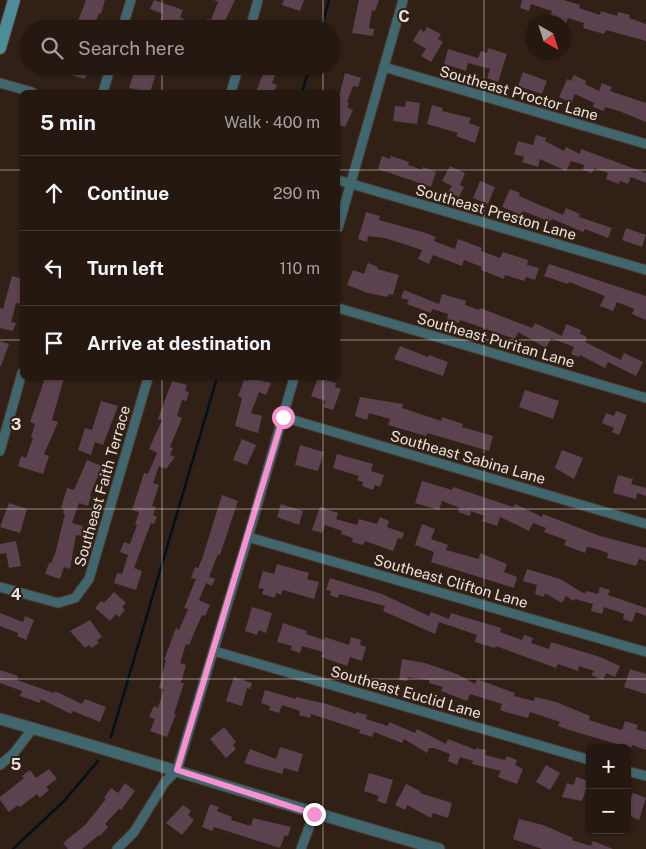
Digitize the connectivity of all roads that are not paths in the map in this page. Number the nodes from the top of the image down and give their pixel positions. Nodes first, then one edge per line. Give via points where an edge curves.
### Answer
1 (14, 0) edge
2 (131, 0) edge
3 (258, 0) edge
4 (403, 0) edge
5 (125, 20) edge
6 (252, 20) edge
7 (0, 48) edge
8 (384, 67) junction
9 (108, 75) edge
10 (236, 75) edge
11 (0, 83) edge
12 (25, 90) edge
13 (104, 90) edge
14 (232, 90) edge
15 (646, 144) edge
16 (340, 180) edge
17 (351, 183) junction
18 (340, 221) edge
19 (646, 270) edge
20 (340, 309) edge
21 (20, 380) edge
22 (147, 380) edge
23 (293, 380) edge
24 (646, 398) edge
25 (283, 417) junction
26 (0, 451) edge
27 (646, 524) edge
28 (248, 537) junction
29 (0, 587) edge
30 (214, 651) junction
31 (646, 652) edge
32 (0, 719) edge
33 (33, 728) junction
34 (586, 759) edge
35 (0, 765) edge
36 (177, 770) junction
37 (631, 772) edge
38 (646, 776) edge
39 (314, 814) junction
40 (116, 849) edge
41 (301, 849) edge
42 (439, 849) edge

1 - 7 main road
2 - 5 street
3 - 6 street
4 - 8 street
8 - 15 street, Southeast Proctor Lane
8 - 17 street
9 - 13 street
10 - 14 street
11 - 12 street
16 - 17 street, Southeast Preston Lane
17 - 18 street
17 - 19 street, Southeast Preston Lane
20 - 24 street, Southeast Puritan Lane
21 - 26 street
22 - 29 street, Southeast Faith Terrace via 89,579 76,598 58,603
23 - 25 street
25 - 27 street, Southeast Sabina Lane
25 - 28 street
28 - 30 street
28 - 31 street, Southeast Clifton Lane
30 - 34 street, Southeast Euclid Lane
30 - 36 street
32 - 33 street
33 - 35 street
33 - 36 street
36 - 39 street
36 - 40 street via 165,782 134,832
37 - 38 street
39 - 41 street
39 - 42 street

